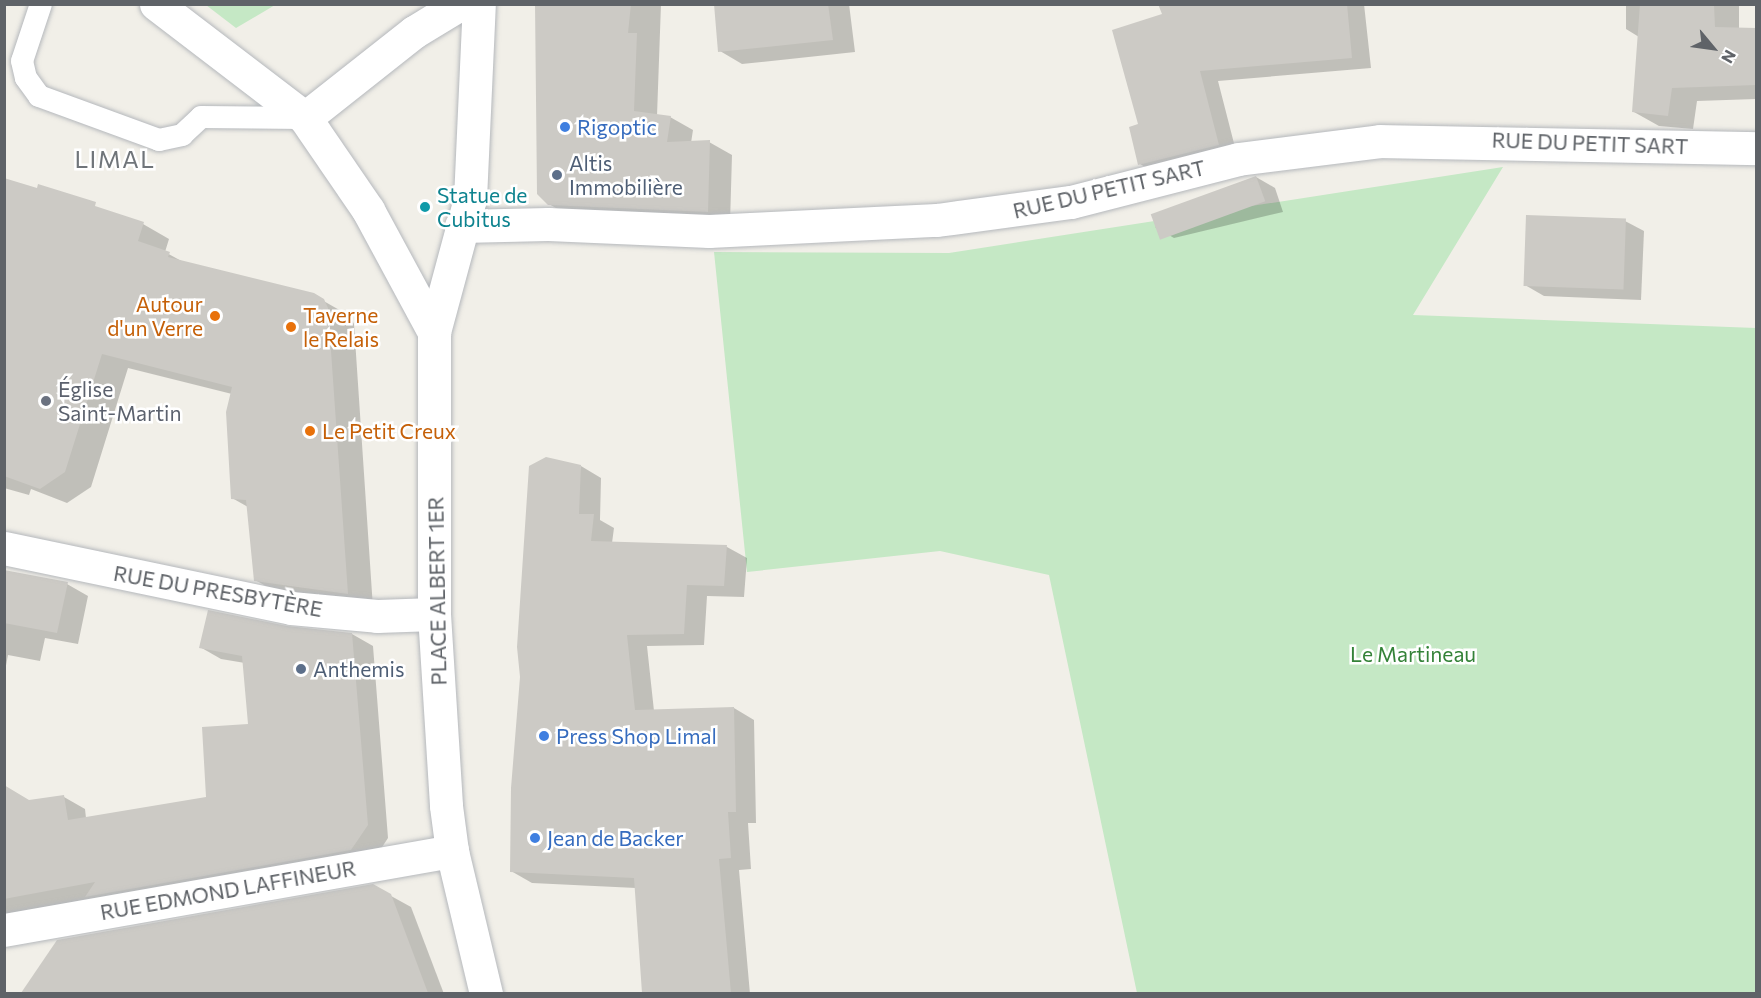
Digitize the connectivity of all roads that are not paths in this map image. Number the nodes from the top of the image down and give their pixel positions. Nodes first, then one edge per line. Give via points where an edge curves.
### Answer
1 (41, 4) edge
2 (156, 4) edge
3 (460, 4) edge
4 (479, 4) edge
5 (305, 118) junction
6 (1756, 148) edge
7 (461, 226) junction
8 (434, 332) junction
9 (4, 548) edge
10 (434, 614) junction
11 (452, 851) junction
12 (4, 930) edge
13 (486, 993) edge

1 - 5 lane via 22,61 26,78 39,96 159,140 182,135 201,117
2 - 5 street, PLACE ALBERT 1ER
3 - 5 street via 414,32
4 - 7 street, PLACE ALBERT 1ER via 470,199
5 - 8 street, PLACE ALBERT 1ER via 368,210
6 - 7 street, RUE DU PETIT SART via 1380,141 1239,159 1071,202 937,220 709,231 537,224
7 - 8 street, PLACE ALBERT 1ER
8 - 10 street, PLACE ALBERT 1ER
9 - 10 street, RUE DU PRESBYTÈRE via 291,608 377,616
10 - 11 street, PLACE ALBERT 1ER
11 - 12 street, RUE EDMOND LAFFINEUR
11 - 13 street, PLACE ALBERT 1ER

